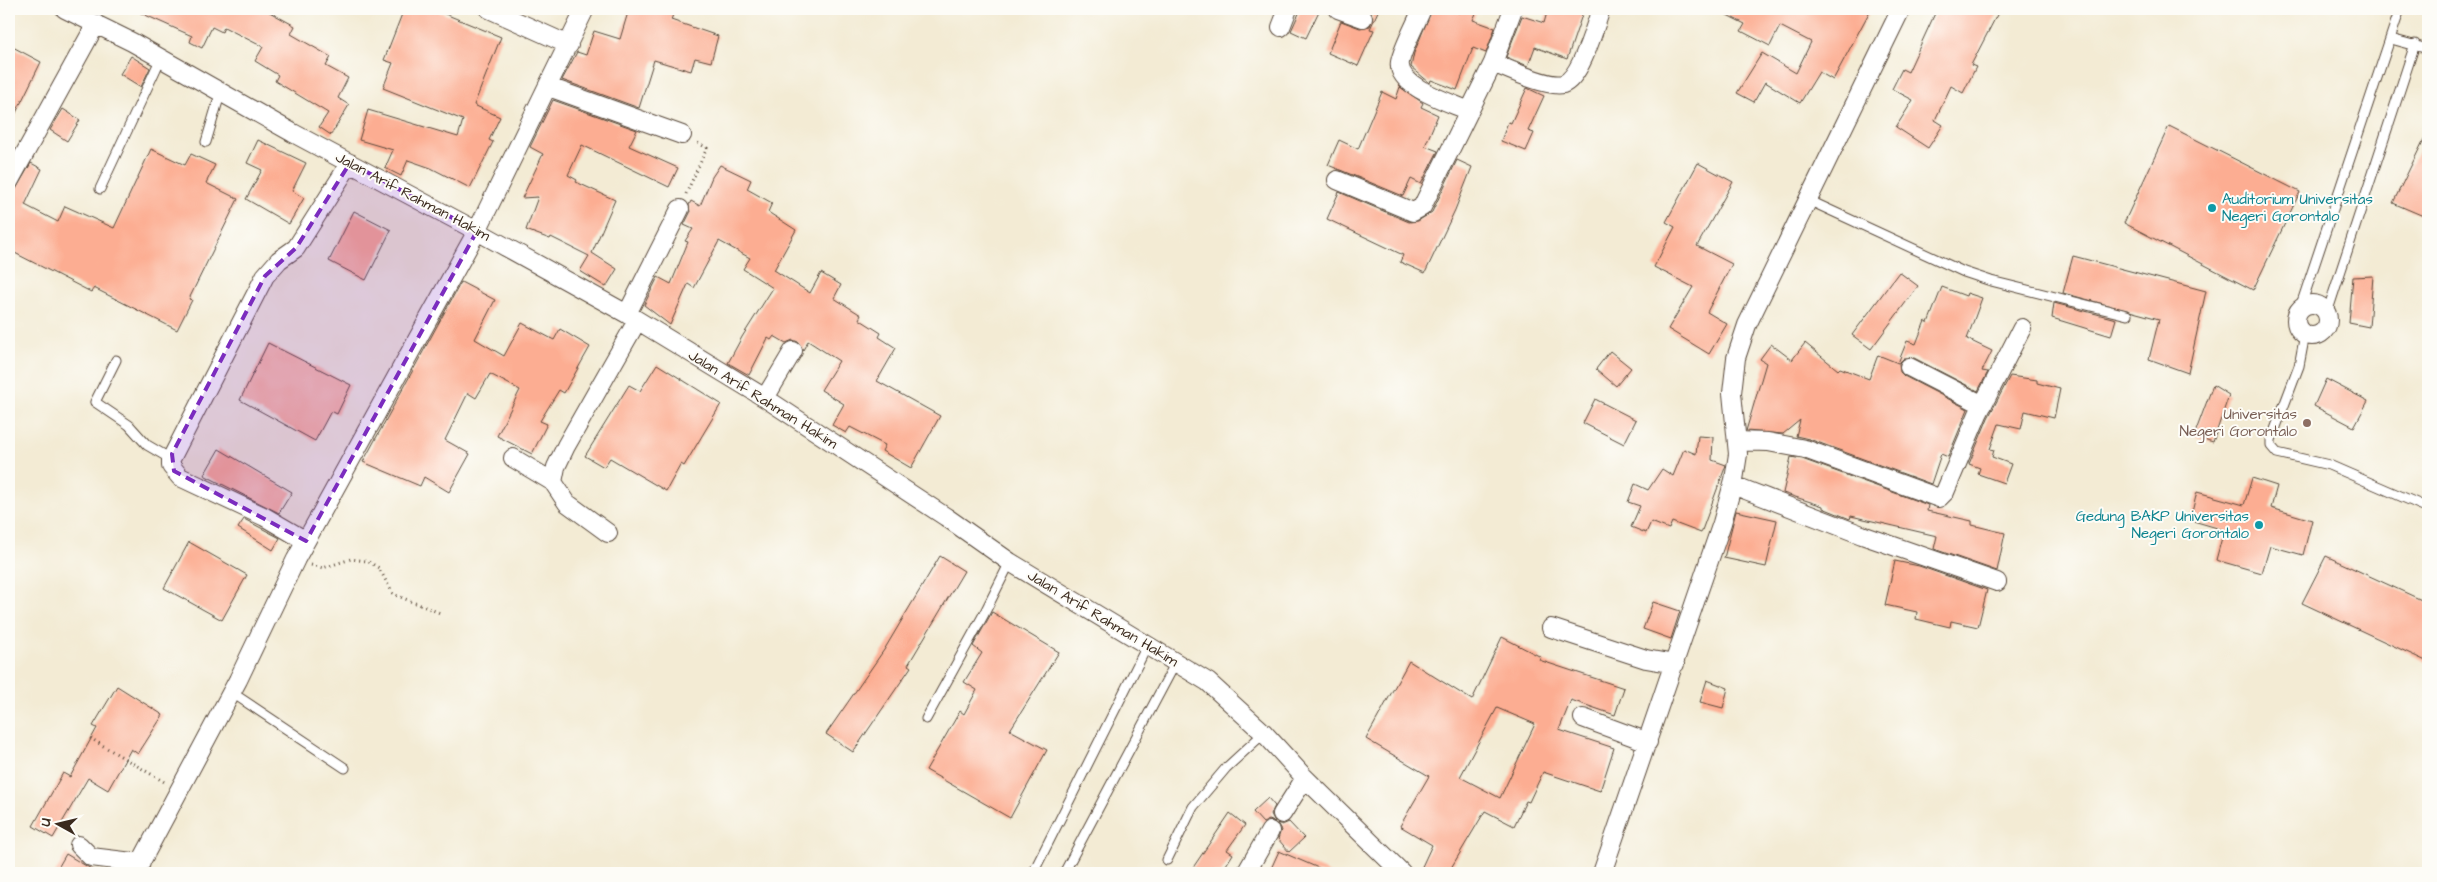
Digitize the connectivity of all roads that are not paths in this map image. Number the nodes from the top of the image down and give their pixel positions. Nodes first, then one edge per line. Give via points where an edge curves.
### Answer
1 (65, 9) edge
2 (490, 9) edge
3 (585, 9) edge
4 (1288, 9) edge
5 (1338, 9) edge
6 (1422, 9) edge
7 (1514, 9) edge
8 (1601, 9) edge
9 (1901, 9) edge
10 (2400, 9) edge
11 (1363, 18) dead end
12 (96, 24) junction
13 (1281, 27) dead end
14 (2391, 39) junction
15 (2414, 44) junction
16 (569, 45) junction
17 (2428, 48) edge
18 (161, 58) junction
19 (1493, 63) junction
20 (549, 87) junction
21 (221, 90) junction
22 (1468, 111) junction
23 (682, 135) road end
24 (206, 142) dead end
25 (350, 163) junction
26 (1337, 180) dead end
27 (9, 182) edge
28 (100, 188) dead end
29 (1808, 200) junction
30 (680, 209) road end
31 (478, 231) junction
32 (2300, 308) junction
33 (2327, 313) junction
34 (2127, 315) dead end
35 (632, 318) junction
36 (2022, 328) dead end
37 (2305, 334) junction
38 (793, 351) dead end
39 (116, 360) dead end
40 (1909, 366) dead end
41 (765, 398) junction
42 (1983, 405) junction
43 (1738, 441) junction
44 (513, 458) dead end
45 (171, 459) junction
46 (554, 482) junction
47 (1733, 485) junction
48 (2428, 508) edge
49 (608, 533) dead end
50 (306, 541) junction
51 (1010, 562) junction
52 (1997, 582) dead end
53 (1551, 628) dead end
54 (1148, 644) junction
55 (1176, 662) junction
56 (1674, 664) junction
57 (231, 692) junction
58 (1583, 718) dead end
59 (926, 719) dead end
60 (1264, 733) junction
61 (1648, 742) junction
62 (345, 768) dead end
63 (1305, 778) junction
64 (1282, 814) dead end
65 (1270, 831) dead end
66 (79, 846) dead end
67 (1167, 860) dead end
68 (138, 868) edge
69 (1033, 873) edge
70 (1064, 873) edge
71 (1246, 873) edge
72 (1402, 873) edge
73 (1602, 873) edge

1 - 12 street, Jalan Arif Rahman Hakim
2 - 16 street
3 - 16 street
4 - 13 street
5 - 11 street
6 - 22 street via 1400,62 1400,72 1410,84
7 - 19 street
8 - 19 street via 1579,66 1572,78 1563,84 1551,84
9 - 29 street
10 - 14 lane
12 - 18 street, Jalan Arif Rahman Hakim
12 - 27 street
14 - 15 lane
14 - 32 lane
15 - 17 lane
15 - 33 lane
16 - 20 street
18 - 21 street, Jalan Arif Rahman Hakim
18 - 28 lane
19 - 22 street
20 - 23 street
20 - 31 street
21 - 24 lane
21 - 25 street, Jalan Arif Rahman Hakim
22 - 26 street via 1418,210 1413,212
25 - 31 street, Jalan Arif Rahman Hakim
25 - 45 street via 296,248 265,276
29 - 34 lane via 1964,272
29 - 43 street via 1747,324 1736,358 1732,393
30 - 35 street
31 - 35 street, Jalan Arif Rahman Hakim
31 - 50 street
32 - 33 street via 2315,304
32 - 37 street via 2296,322
33 - 37 street via 2328,321 2320,334
35 - 41 street, Jalan Arif Rahman Hakim
35 - 46 street via 556,467
36 - 42 street
37 - 48 lane via 2299,366 2271,440 2273,449 2277,453 2329,465
38 - 41 street
39 - 45 lane via 95,402 130,425 147,445
40 - 42 street
41 - 51 street, Jalan Arif Rahman Hakim
42 - 43 street via 1945,492 1939,498 1805,449 1768,442
43 - 47 street
44 - 46 street
45 - 50 street via 171,466 180,477 265,517
46 - 49 street via 567,503
47 - 52 street
47 - 56 street
50 - 57 street
51 - 54 street, Jalan Arif Rahman Hakim
51 - 59 lane
53 - 56 street via 1646,659
54 - 55 street, Jalan Arif Rahman Hakim
54 - 69 lane
55 - 60 street, Jalan Arif Rahman Hakim via 1231,700
55 - 70 lane
56 - 61 street
57 - 62 lane
57 - 68 street
58 - 61 street
60 - 63 street, Jalan Arif Rahman Hakim
60 - 67 lane via 1226,768 1193,807
61 - 73 street
63 - 64 street
63 - 72 street, Jalan Arif Rahman Hakim
65 - 71 street
66 - 68 street via 90,858

